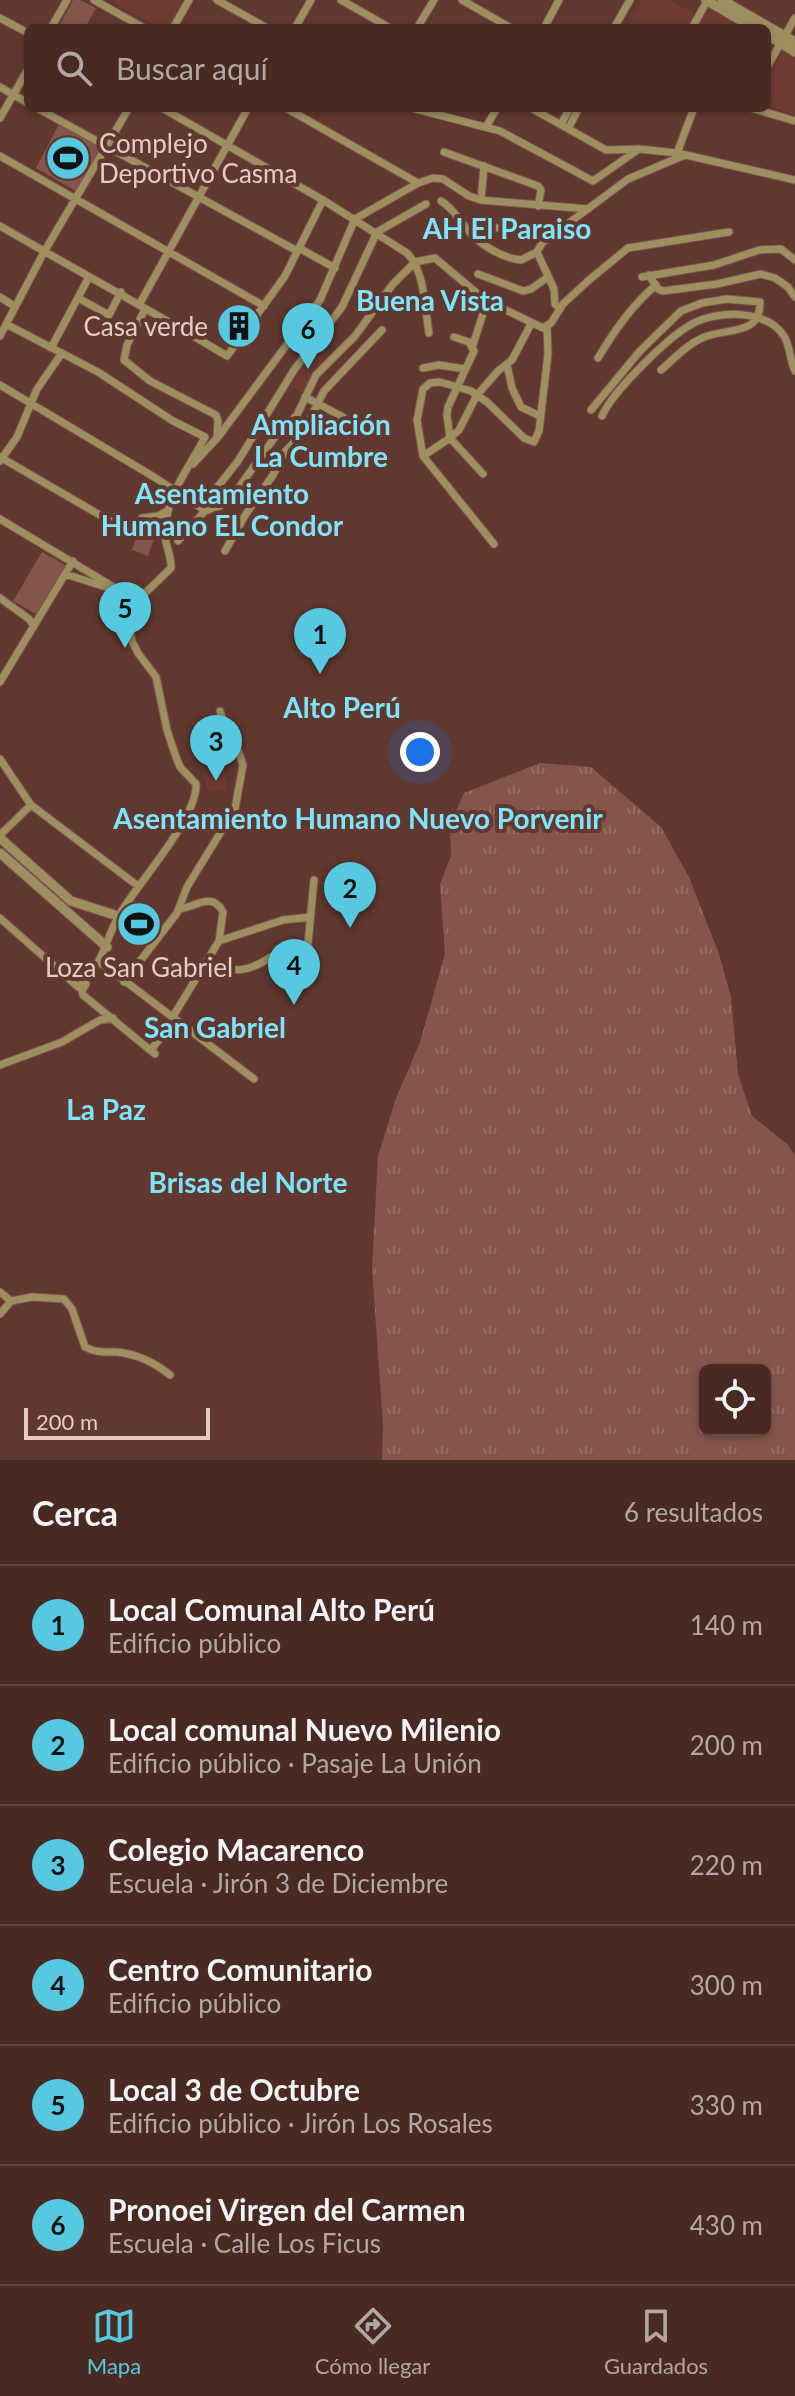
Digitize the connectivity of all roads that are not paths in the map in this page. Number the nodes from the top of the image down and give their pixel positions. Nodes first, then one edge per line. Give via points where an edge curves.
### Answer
1 (67, 0) edge
2 (94, 0) edge
3 (189, 0) edge
4 (217, 0) edge
5 (311, 0) edge
6 (341, 0) edge
7 (434, 0) edge
8 (462, 0) edge
9 (559, 0) edge
10 (630, 0) edge
11 (707, 0) edge
12 (722, 0) edge
13 (0, 18) edge
14 (795, 18) edge
15 (53, 24) edge
16 (137, 24) edge
17 (175, 24) edge
18 (260, 24) edge
19 (297, 24) edge
20 (383, 24) edge
21 (419, 24) edge
22 (504, 24) edge
23 (546, 24) edge
24 (616, 24) edge
25 (694, 24) edge
26 (747, 24) edge
27 (759, 24) edge
28 (24, 31) edge
29 (771, 32) edge
30 (771, 36) edge
31 (783, 40) junction
32 (795, 42) edge
33 (795, 52) edge
34 (771, 60) edge
35 (24, 76) edge
36 (0, 87) edge
37 (14, 95) junction
38 (24, 101) edge
39 (44, 112) edge
40 (126, 112) edge
41 (169, 112) edge
42 (246, 112) edge
43 (293, 112) edge
44 (428, 112) edge
45 (495, 112) edge
46 (538, 112) edge
47 (569, 112) edge
48 (576, 112) edge
49 (692, 112) edge
50 (765, 112) edge
51 (0, 118) edge
52 (795, 121) edge
53 (486, 127) junction
54 (564, 127) junction
55 (105, 146) junction
56 (229, 146) junction
57 (639, 149) junction
58 (444, 152) dead end
59 (677, 153) junction
60 (687, 154) junction
61 (0, 156) edge
62 (484, 166) junction
63 (795, 180) edge
64 (418, 183) junction
65 (200, 198) junction
66 (76, 200) junction
67 (323, 200) junction
68 (481, 200) junction
69 (441, 201) dead end
70 (426, 204) dead end
71 (538, 206) junction
72 (588, 209) junction
73 (355, 219) junction
74 (0, 226) edge
75 (487, 227) dead end
76 (377, 232) junction
77 (556, 232) junction
78 (729, 232) dead end
79 (298, 250) junction
80 (169, 251) junction
81 (44, 252) junction
82 (537, 252) junction
83 (795, 260) edge
84 (415, 262) junction
85 (335, 268) junction
86 (478, 274) dead end
87 (89, 277) junction
88 (548, 277) junction
89 (656, 285) junction
90 (121, 292) junction
91 (0, 297) edge
92 (795, 297) edge
93 (78, 298) junction
94 (487, 301) junction
95 (14, 306) junction
96 (264, 306) junction
97 (142, 307) junction
98 (560, 309) junction
99 (759, 318) junction
100 (6, 324) junction
101 (531, 324) junction
102 (547, 327) junction
103 (382, 330) dead end
104 (429, 333) dead end
105 (0, 336) edge
106 (454, 337) dead end
107 (473, 345) junction
108 (51, 348) junction
109 (62, 353) junction
110 (598, 358) dead end
111 (507, 365) junction
112 (433, 366) junction
113 (423, 368) dead end
114 (465, 369) junction
115 (661, 370) dead end
116 (795, 371) edge
117 (432, 383) junction
118 (0, 385) edge
119 (457, 385) junction
120 (477, 395) junction
121 (305, 397) junction
122 (317, 404) junction
123 (30, 405) junction
124 (591, 410) dead end
125 (540, 416) junction
126 (602, 416) dead end
127 (343, 417) dead end
128 (450, 438) junction
129 (216, 439) junction
130 (423, 456) junction
131 (0, 459) edge
132 (185, 471) junction
133 (483, 474) dead end
134 (175, 490) junction
135 (203, 510) junction
136 (167, 511) junction
137 (0, 519) edge
138 (178, 541) dead end
139 (494, 544) dead end
140 (225, 551) dead end
141 (73, 561) junction
142 (65, 574) junction
143 (121, 591) junction
144 (0, 598) edge
145 (137, 601) junction
146 (34, 626) junction
147 (1, 676) edge
148 (220, 711) dead end
149 (0, 759) edge
150 (31, 805) junction
151 (0, 836) edge
152 (0, 853) edge
153 (314, 880) dead end
154 (138, 886) junction
155 (179, 909) junction
156 (118, 916) junction
157 (310, 917) junction
158 (0, 918) edge
159 (219, 941) junction
160 (107, 947) junction
161 (307, 954) dead end
162 (100, 962) junction
163 (205, 963) junction
164 (310, 968) dead end
165 (90, 976) junction
166 (124, 982) junction
167 (113, 1018) junction
168 (173, 1019) junction
169 (0, 1065) edge
170 (254, 1079) dead end
171 (0, 1292) edge
172 (11, 1301) junction
173 (0, 1314) edge
174 (170, 1375) dead end

1 - 15 street
2 - 16 street
3 - 17 street
4 - 18 street
5 - 19 street
6 - 20 street
7 - 21 street
8 - 22 street
9 - 23 street
10 - 24 street
11 - 25 street
11 - 26 street
12 - 27 street
13 - 28 street
14 - 31 street
29 - 31 street
30 - 31 street
31 - 32 street
31 - 33 street
31 - 34 street
35 - 37 street
36 - 37 street
37 - 38 street
37 - 51 street
39 - 55 street
40 - 55 street
41 - 56 street
42 - 56 street
43 - 64 street
44 - 53 street
45 - 53 street
46 - 54 street
47 - 54 street
48 - 54 street
49 - 59 street
50 - 52 street
53 - 57 street via 593,181
54 - 57 street via 606,150
55 - 65 street
55 - 66 street
56 - 65 street
56 - 67 street
57 - 59 street
58 - 62 street
59 - 60 street
60 - 63 street
60 - 72 street via 628,179
61 - 66 street
62 - 68 street
62 - 71 street via 540,188
64 - 68 street via 443,179
64 - 73 street
65 - 79 street
65 - 80 street
66 - 80 street
66 - 81 street
67 - 73 street
67 - 79 street
68 - 71 street
69 - 82 street via 474,238 500,254 521,260
70 - 76 street
71 - 72 street
72 - 77 street
73 - 76 street
73 - 85 street
74 - 81 street
75 - 77 street
76 - 84 street
76 - 135 street via 342,307 294,370
77 - 82 street
78 - 98 street via 628,248
79 - 85 street
79 - 96 street
80 - 96 street
80 - 97 street
81 - 87 street
81 - 95 street
82 - 88 street
83 - 89 street via 781,249 759,250 714,265 646,276
84 - 94 street via 435,258
84 - 104 street
84 - 121 street via 316,375
85 - 129 street via 320,300
86 - 88 street via 523,291
87 - 90 street
87 - 93 street
88 - 98 street
89 - 92 street via 663,291 761,274 775,278
89 - 110 street
90 - 93 street via 109,315
90 - 97 street
91 - 95 street
93 - 108 street
94 - 101 street
94 - 107 street
95 - 100 street
96 - 97 street via 227,356
97 - 129 street via 127,345 126,364 216,415
98 - 102 street
99 - 115 street via 748,327 705,336
99 - 116 street via 784,336
99 - 124 street via 760,302 749,299 702,303 681,311
99 - 126 street via 727,315 693,323 615,394
100 - 105 street
100 - 108 street
101 - 102 street
101 - 111 street
102 - 125 street
103 - 122 street
106 - 107 street
107 - 114 street
108 - 109 street
109 - 123 street
109 - 132 street via 205,435
111 - 120 street
111 - 125 street via 521,407
112 - 113 street
112 - 114 street
112 - 117 street
114 - 119 street
117 - 119 street
117 - 130 street via 423,389 417,420
118 - 123 street
119 - 120 street
119 - 128 street via 447,415
120 - 125 street via 530,442 537,438
120 - 128 street
121 - 122 street
121 - 135 street via 297,415 235,493 220,506
122 - 127 street
122 - 140 street
123 - 131 street via 17,437
123 - 134 street
128 - 130 street
128 - 133 street
129 - 132 street
130 - 139 street
131 - 136 street via 129,532 142,518
132 - 134 street
134 - 135 street
134 - 136 street
135 - 138 street
136 - 145 street via 165,545 171,568
137 - 141 street
141 - 142 street
141 - 143 street
142 - 143 street
142 - 146 street
143 - 145 street
144 - 146 street
145 - 154 street via 129,622 132,641 156,677 176,757 197,788 166,850
146 - 147 street
148 - 155 street via 243,765 242,780 235,809
149 - 150 street
150 - 151 street
150 - 154 street
151 - 156 street via 71,901
152 - 160 street
153 - 157 street
154 - 156 street
155 - 159 street via 207,900 216,903 223,912
155 - 166 street
156 - 160 street
157 - 159 street
157 - 161 street
158 - 165 street via 78,987
159 - 163 street
160 - 162 street
162 - 165 street
162 - 166 street
163 - 164 street via 240,971 289,953
163 - 168 street
165 - 167 street via 82,993
166 - 168 street
167 - 168 street via 153,1052
167 - 169 street
168 - 170 street
171 - 172 street
172 - 173 street
172 - 174 street via 64,1299 85,1347 147,1359

